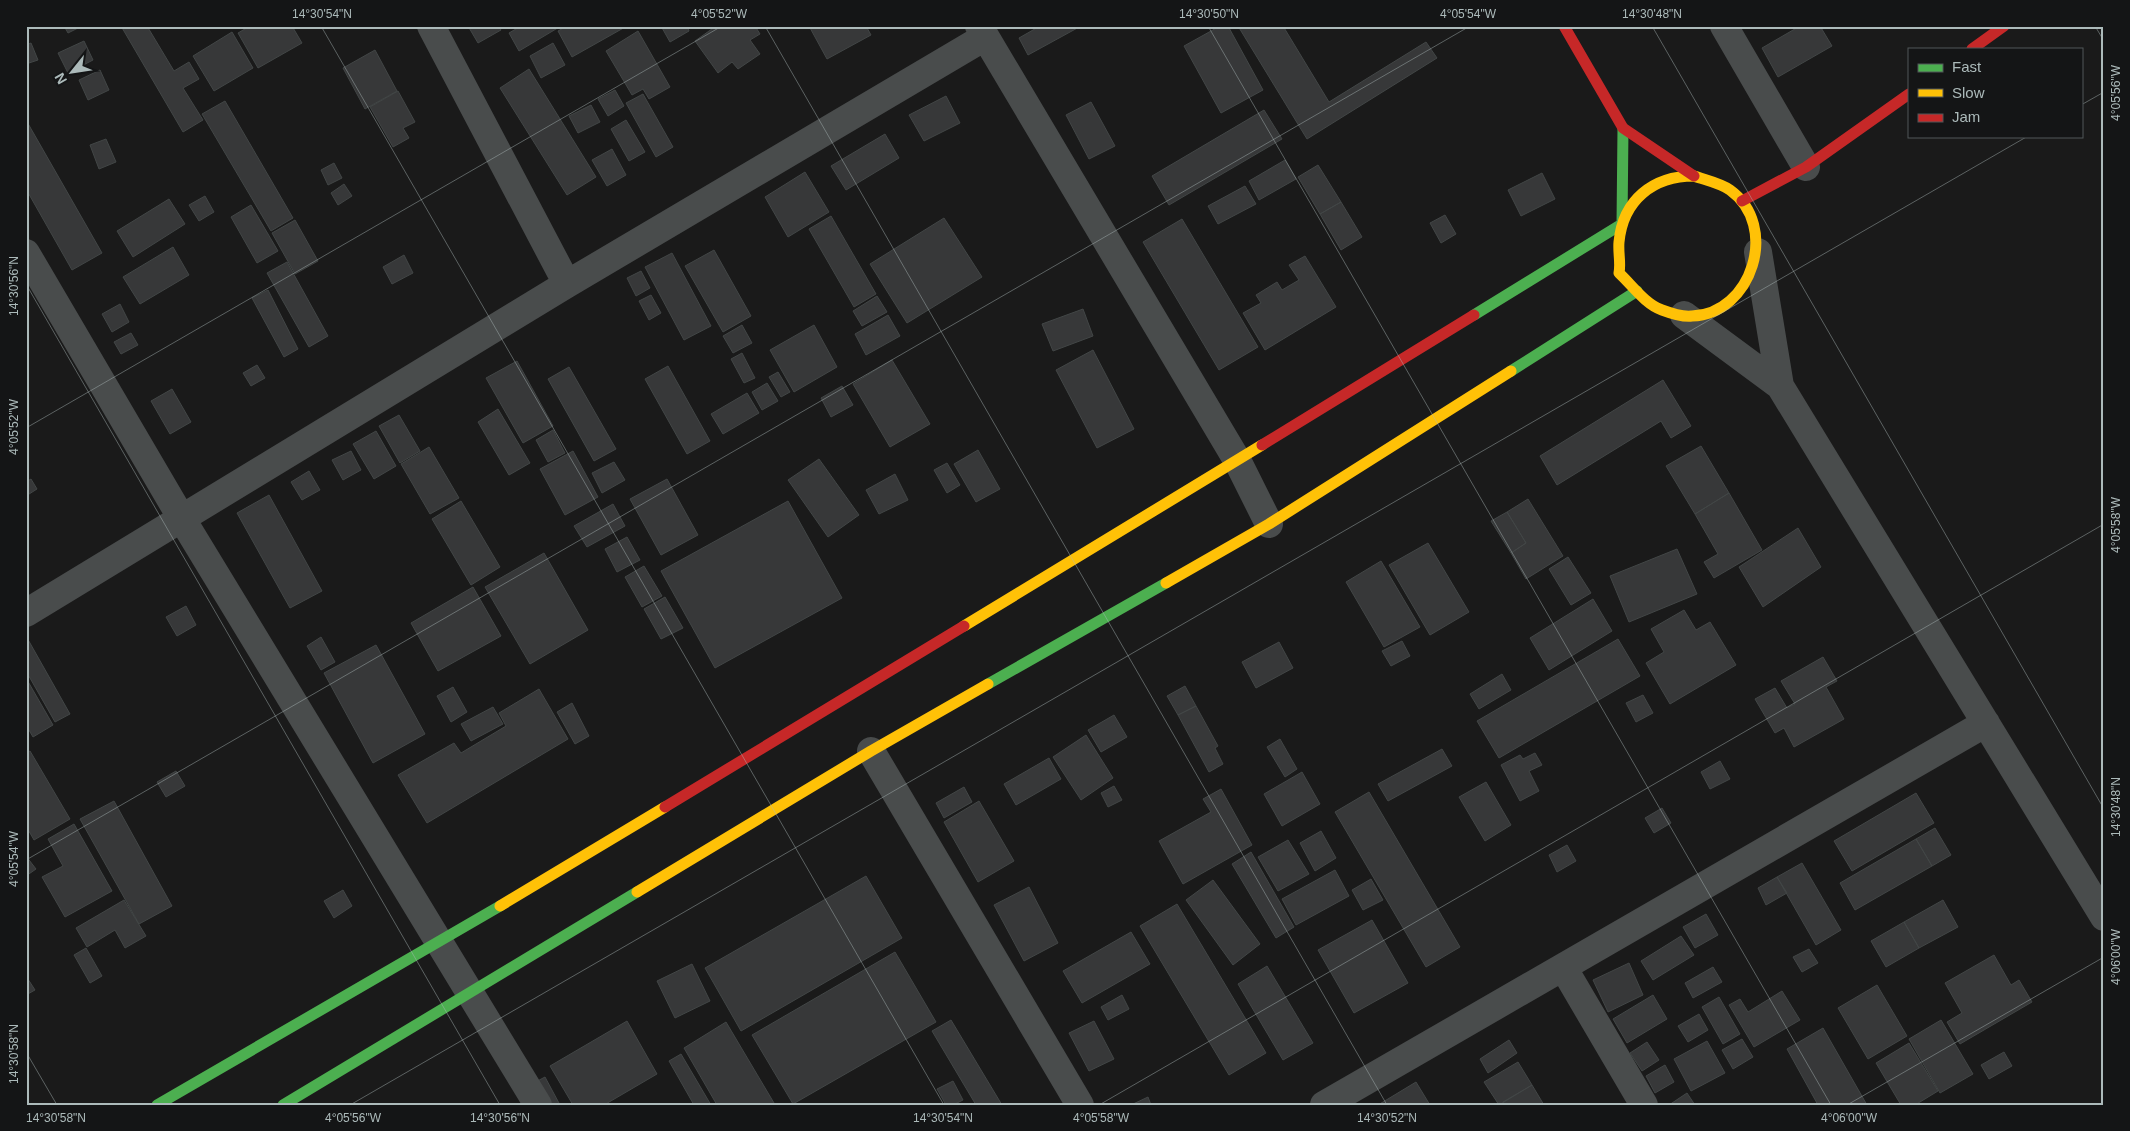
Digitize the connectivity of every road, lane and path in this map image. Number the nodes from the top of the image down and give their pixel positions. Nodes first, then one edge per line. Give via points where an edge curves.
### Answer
1 (431, 26) edge
2 (1564, 26) edge
3 (1724, 26) edge
4 (2004, 26) edge
5 (982, 32) edge
6 (1973, 48) edge
7 (1908, 95) edge
8 (1623, 128) junction
9 (1806, 167) junction
10 (1694, 176) junction
11 (1742, 201) junction
12 (1622, 224) junction
13 (1758, 252) junction
14 (26, 253) edge
15 (567, 284) junction
16 (1637, 291) junction
17 (1684, 315) junction
18 (1780, 386) junction
19 (1237, 460) junction
20 (182, 519) junction
21 (1269, 524) junction
22 (26, 612) edge
23 (1986, 723) junction
24 (871, 751) junction
25 (2104, 917) edge
26 (440, 942) junction
27 (1563, 967) junction
28 (471, 992) junction
29 (157, 1105) edge
30 (283, 1105) edge
31 (538, 1105) edge
32 (1080, 1105) edge
33 (1324, 1105) edge
34 (1644, 1105) edge

1 - 15 street
2 - 8 street
3 - 9 street
4 - 6 street
5 - 15 street
5 - 19 street
7 - 9 street
8 - 10 street
8 - 12 street
9 - 11 street
10 - 11 street via 1712,179
10 - 12 street via 1671,177 1650,187 1632,203
11 - 13 street via 1752,216
12 - 16 street via 1619,244 1622,265 1619,273
12 - 19 street
13 - 17 street via 1753,273 1741,291 1725,305 1705,313
13 - 18 street
14 - 20 street
15 - 20 street
16 - 17 street via 1645,300 1663,310
16 - 21 street
17 - 18 street
18 - 23 street
19 - 21 street
19 - 26 street
20 - 22 street
20 - 26 street
21 - 24 street
23 - 25 street
23 - 27 street
24 - 28 street
24 - 32 street
26 - 28 street
26 - 29 street
27 - 33 street
27 - 34 street
28 - 30 street
28 - 31 street

